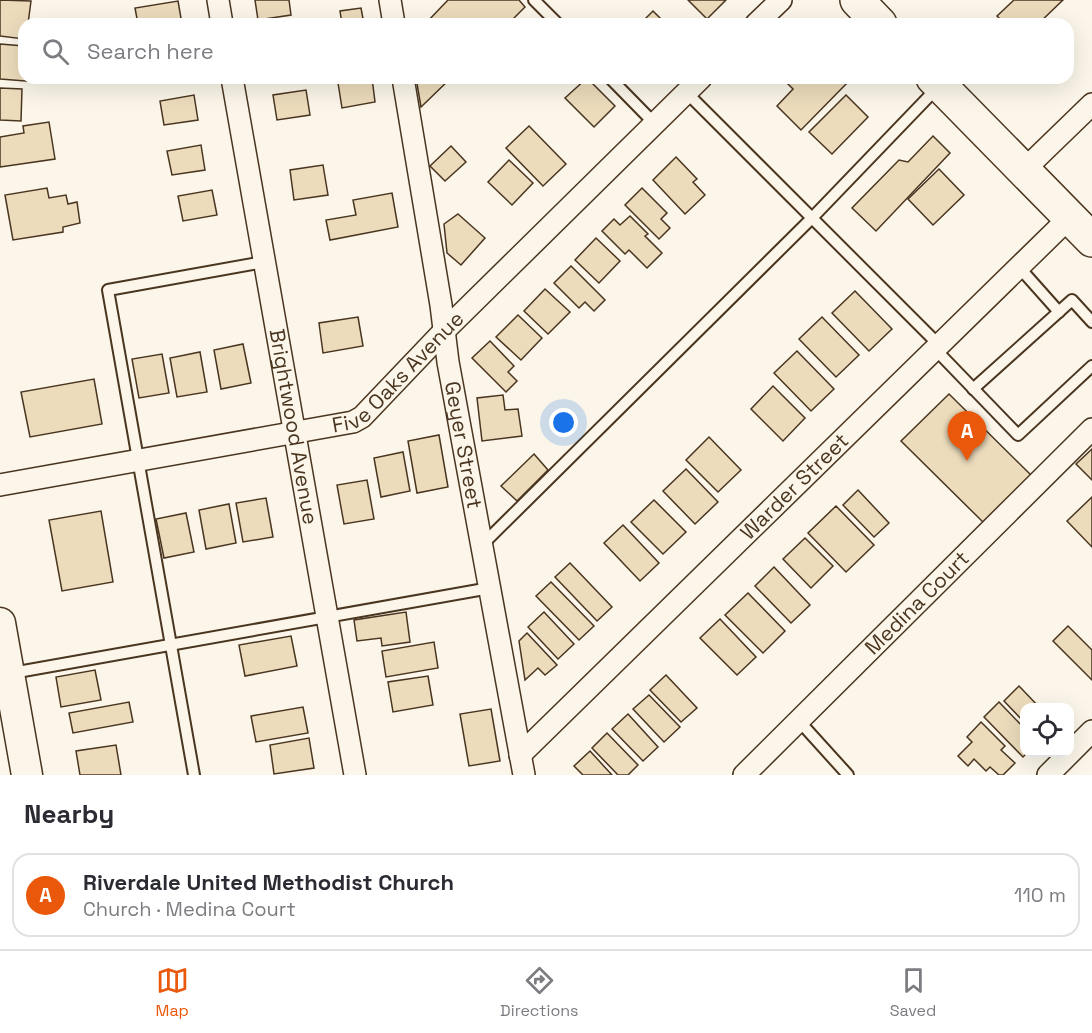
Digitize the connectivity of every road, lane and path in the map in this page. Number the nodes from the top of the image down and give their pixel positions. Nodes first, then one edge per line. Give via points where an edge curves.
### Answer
1 (218, 0) edge
2 (390, 0) edge
3 (534, 0) edge
4 (780, 0) edge
5 (221, 18) edge
6 (393, 18) edge
7 (552, 18) edge
8 (762, 18) edge
9 (233, 84) edge
10 (404, 84) edge
11 (616, 84) edge
12 (934, 84) edge
13 (940, 84) edge
14 (694, 85) edge
15 (1092, 104) edge
16 (655, 124) junction
17 (1024, 170) junction
18 (1070, 217) junction
19 (812, 218) junction
20 (1092, 240) edge
21 (264, 262) junction
22 (1019, 267) junction
23 (1059, 312) junction
24 (1092, 322) edge
25 (444, 331) junction
26 (937, 347) junction
27 (1091, 368) edge
28 (973, 388) junction
29 (1092, 429) edge
30 (295, 432) junction
31 (137, 461) junction
32 (0, 485) edge
33 (482, 545) junction
34 (490, 588) junction
35 (327, 617) junction
36 (0, 623) edge
37 (170, 645) junction
38 (9, 674) junction
39 (800, 722) junction
40 (1092, 731) edge
41 (522, 765) edge
42 (27, 775) edge
43 (194, 775) edge
44 (355, 775) edge
45 (744, 775) edge
46 (848, 775) edge
47 (1048, 775) edge

1 - 5 street
2 - 6 street
3 - 7 lane
4 - 8 street
9 - 21 street, Brightwood Avenue
10 - 25 street, Geyer Street
11 - 16 lane
12 - 19 lane
13 - 17 main road
14 - 16 street, Five Oaks Avenue
14 - 19 lane
15 - 17 street
16 - 25 street, Five Oaks Avenue
17 - 18 main road
18 - 20 main road
18 - 22 street, Warder Street
19 - 26 lane
19 - 33 lane
21 - 30 street, Brightwood Avenue
21 - 31 lane via 108,290
22 - 23 lane
22 - 26 street, Warder Street
23 - 24 lane via 1072,300
23 - 28 lane
25 - 30 street, Five Oaks Avenue via 362,417
25 - 33 street, Geyer Street
26 - 28 lane
26 - 41 street, Warder Street
27 - 28 lane via 1018,435
29 - 39 street, Medina Court
30 - 31 street, Five Oaks Avenue
30 - 35 street, Brightwood Avenue
31 - 32 street, Five Oaks Avenue
31 - 37 lane
33 - 34 street, Geyer Street
34 - 35 lane
34 - 41 street, Geyer Street
35 - 37 lane
35 - 44 street, Brightwood Avenue
36 - 38 street
37 - 38 lane
37 - 43 lane
38 - 42 street
39 - 45 street, Medina Court
39 - 46 lane
40 - 47 street

